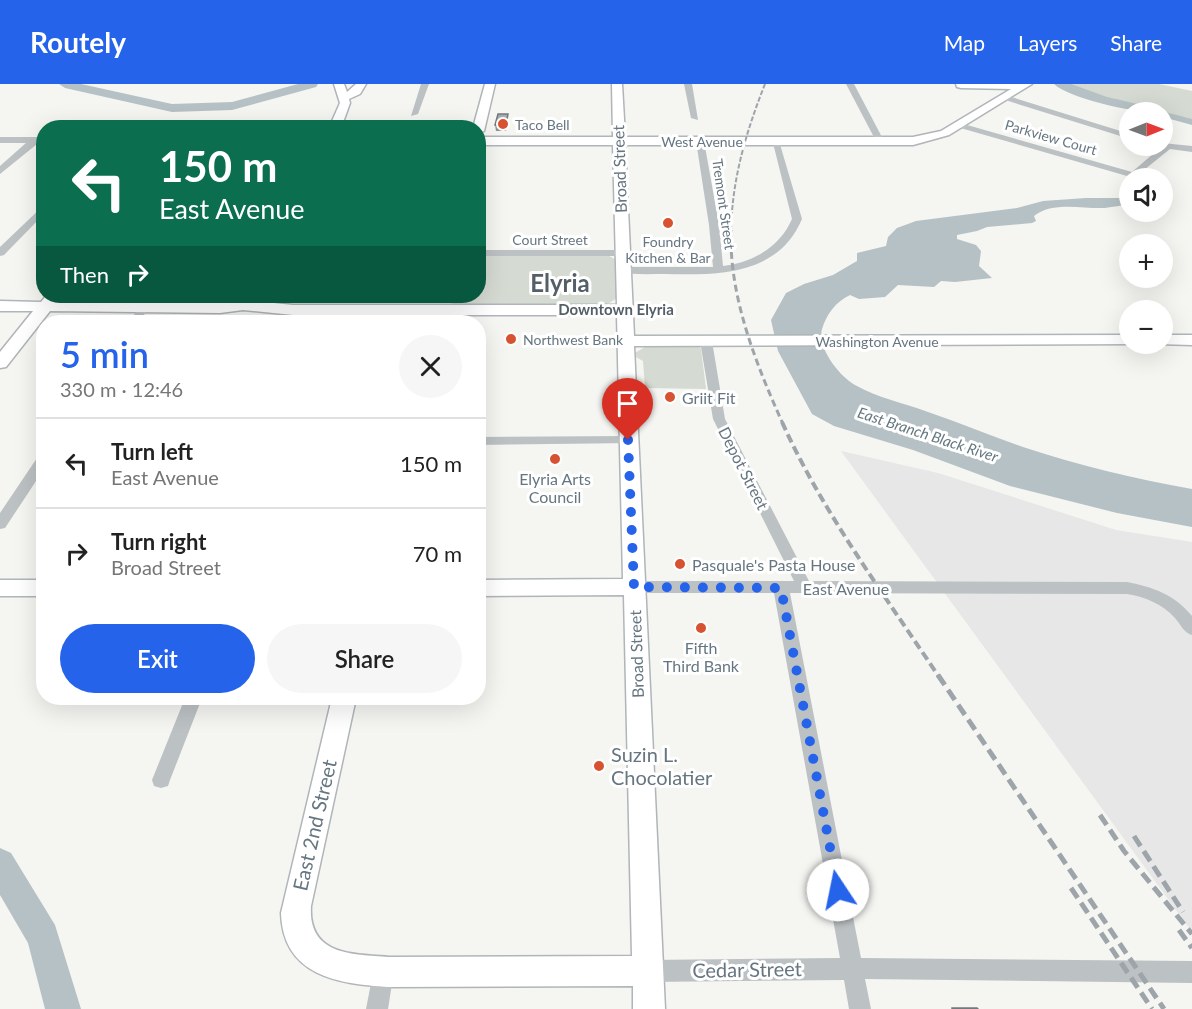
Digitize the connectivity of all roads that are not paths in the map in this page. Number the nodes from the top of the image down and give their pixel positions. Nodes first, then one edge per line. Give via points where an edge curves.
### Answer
1 (361, 84) edge
2 (425, 84) edge
3 (490, 84) edge
4 (617, 84) edge
5 (688, 84) edge
6 (849, 84) edge
7 (960, 84) edge
8 (1027, 84) edge
9 (341, 89) edge
10 (1005, 97) junction
11 (414, 114) dead end
12 (695, 118) dead end
13 (339, 120) edge
14 (481, 120) edge
15 (960, 125) junction
16 (1119, 133) edge
17 (0, 140) edge
18 (36, 140) edge
19 (486, 141) edge
20 (618, 141) junction
21 (700, 141) junction
22 (775, 141) junction
23 (880, 141) junction
24 (36, 142) edge
25 (1173, 147) edge
26 (1192, 149) edge
27 (1154, 156) edge
28 (0, 171) edge
29 (36, 216) edge
30 (622, 252) junction
31 (486, 253) edge
32 (0, 254) edge
33 (622, 270) junction
34 (718, 270) junction
35 (0, 298) edge
36 (36, 299) edge
37 (36, 302) edge
38 (49, 303) edge
39 (176, 303) edge
40 (236, 303) edge
41 (261, 303) edge
42 (0, 306) edge
43 (438, 309) edge
44 (624, 310) junction
45 (39, 315) edge
46 (36, 319) edge
47 (1119, 340) edge
48 (1173, 340) edge
49 (1192, 340) edge
50 (625, 341) junction
51 (706, 341) junction
52 (0, 363) edge
53 (628, 440) junction
54 (486, 441) edge
55 (36, 470) edge
56 (0, 524) edge
57 (634, 587) junction
58 (0, 588) edge
59 (36, 588) edge
60 (486, 588) edge
61 (781, 588) junction
62 (805, 588) junction
63 (1192, 629) edge
64 (190, 705) edge
65 (342, 705) edge
66 (161, 780) dead end
67 (308, 949) joint
68 (853, 968) junction
69 (383, 971) junction
70 (647, 971) junction
71 (1192, 972) edge
72 (377, 1009) edge
73 (649, 1009) edge
74 (860, 1009) edge

1 - 9 street via 356,92
2 - 11 street
3 - 14 street
4 - 20 street, Broad Street
5 - 12 street
6 - 23 street
7 - 8 street
7 - 10 street
8 - 10 street, West Avenue
9 - 13 street via 343,111
10 - 15 street, West Avenue
10 - 16 street
15 - 23 street, West Avenue via 926,139
15 - 27 street, Parkview Court via 1134,175
17 - 18 street
19 - 20 street, West Avenue
20 - 21 street, West Avenue
20 - 30 street, Broad Street
21 - 22 street, West Avenue
21 - 34 street, Tremont Street
22 - 23 street, West Avenue
22 - 34 street via 797,222 760,260
24 - 28 street
25 - 26 street
29 - 32 street
30 - 31 street, Court Street
30 - 33 street, Broad Street
33 - 34 street
33 - 44 street, Broad Street
35 - 36 street
37 - 42 street
38 - 45 street
39 - 40 street via 220,308
41 - 43 street via 293,309
43 - 44 street
44 - 50 street, Broad Street
46 - 52 street
47 - 51 street, Washington Avenue
48 - 49 street
50 - 51 street, Washington Avenue
50 - 53 street, Broad Street
51 - 62 street, Depot Street via 719,419
53 - 54 street
53 - 57 street, Broad Street
55 - 56 street
57 - 60 street, East Avenue
57 - 61 street, East Avenue
57 - 70 street, Broad Street
58 - 59 street
61 - 62 street, East Avenue
61 - 68 street
62 - 63 street, East Avenue via 1127,588 1157,595 1174,606
64 - 66 street
65 - 67 street, East 2nd Street via 296,906 295,921
67 - 69 street, Cedar Street via 331,964
68 - 70 street, Cedar Street
68 - 71 street, Cedar Street
68 - 74 street
69 - 70 street, Cedar Street
69 - 72 street
70 - 73 street, Broad Street

